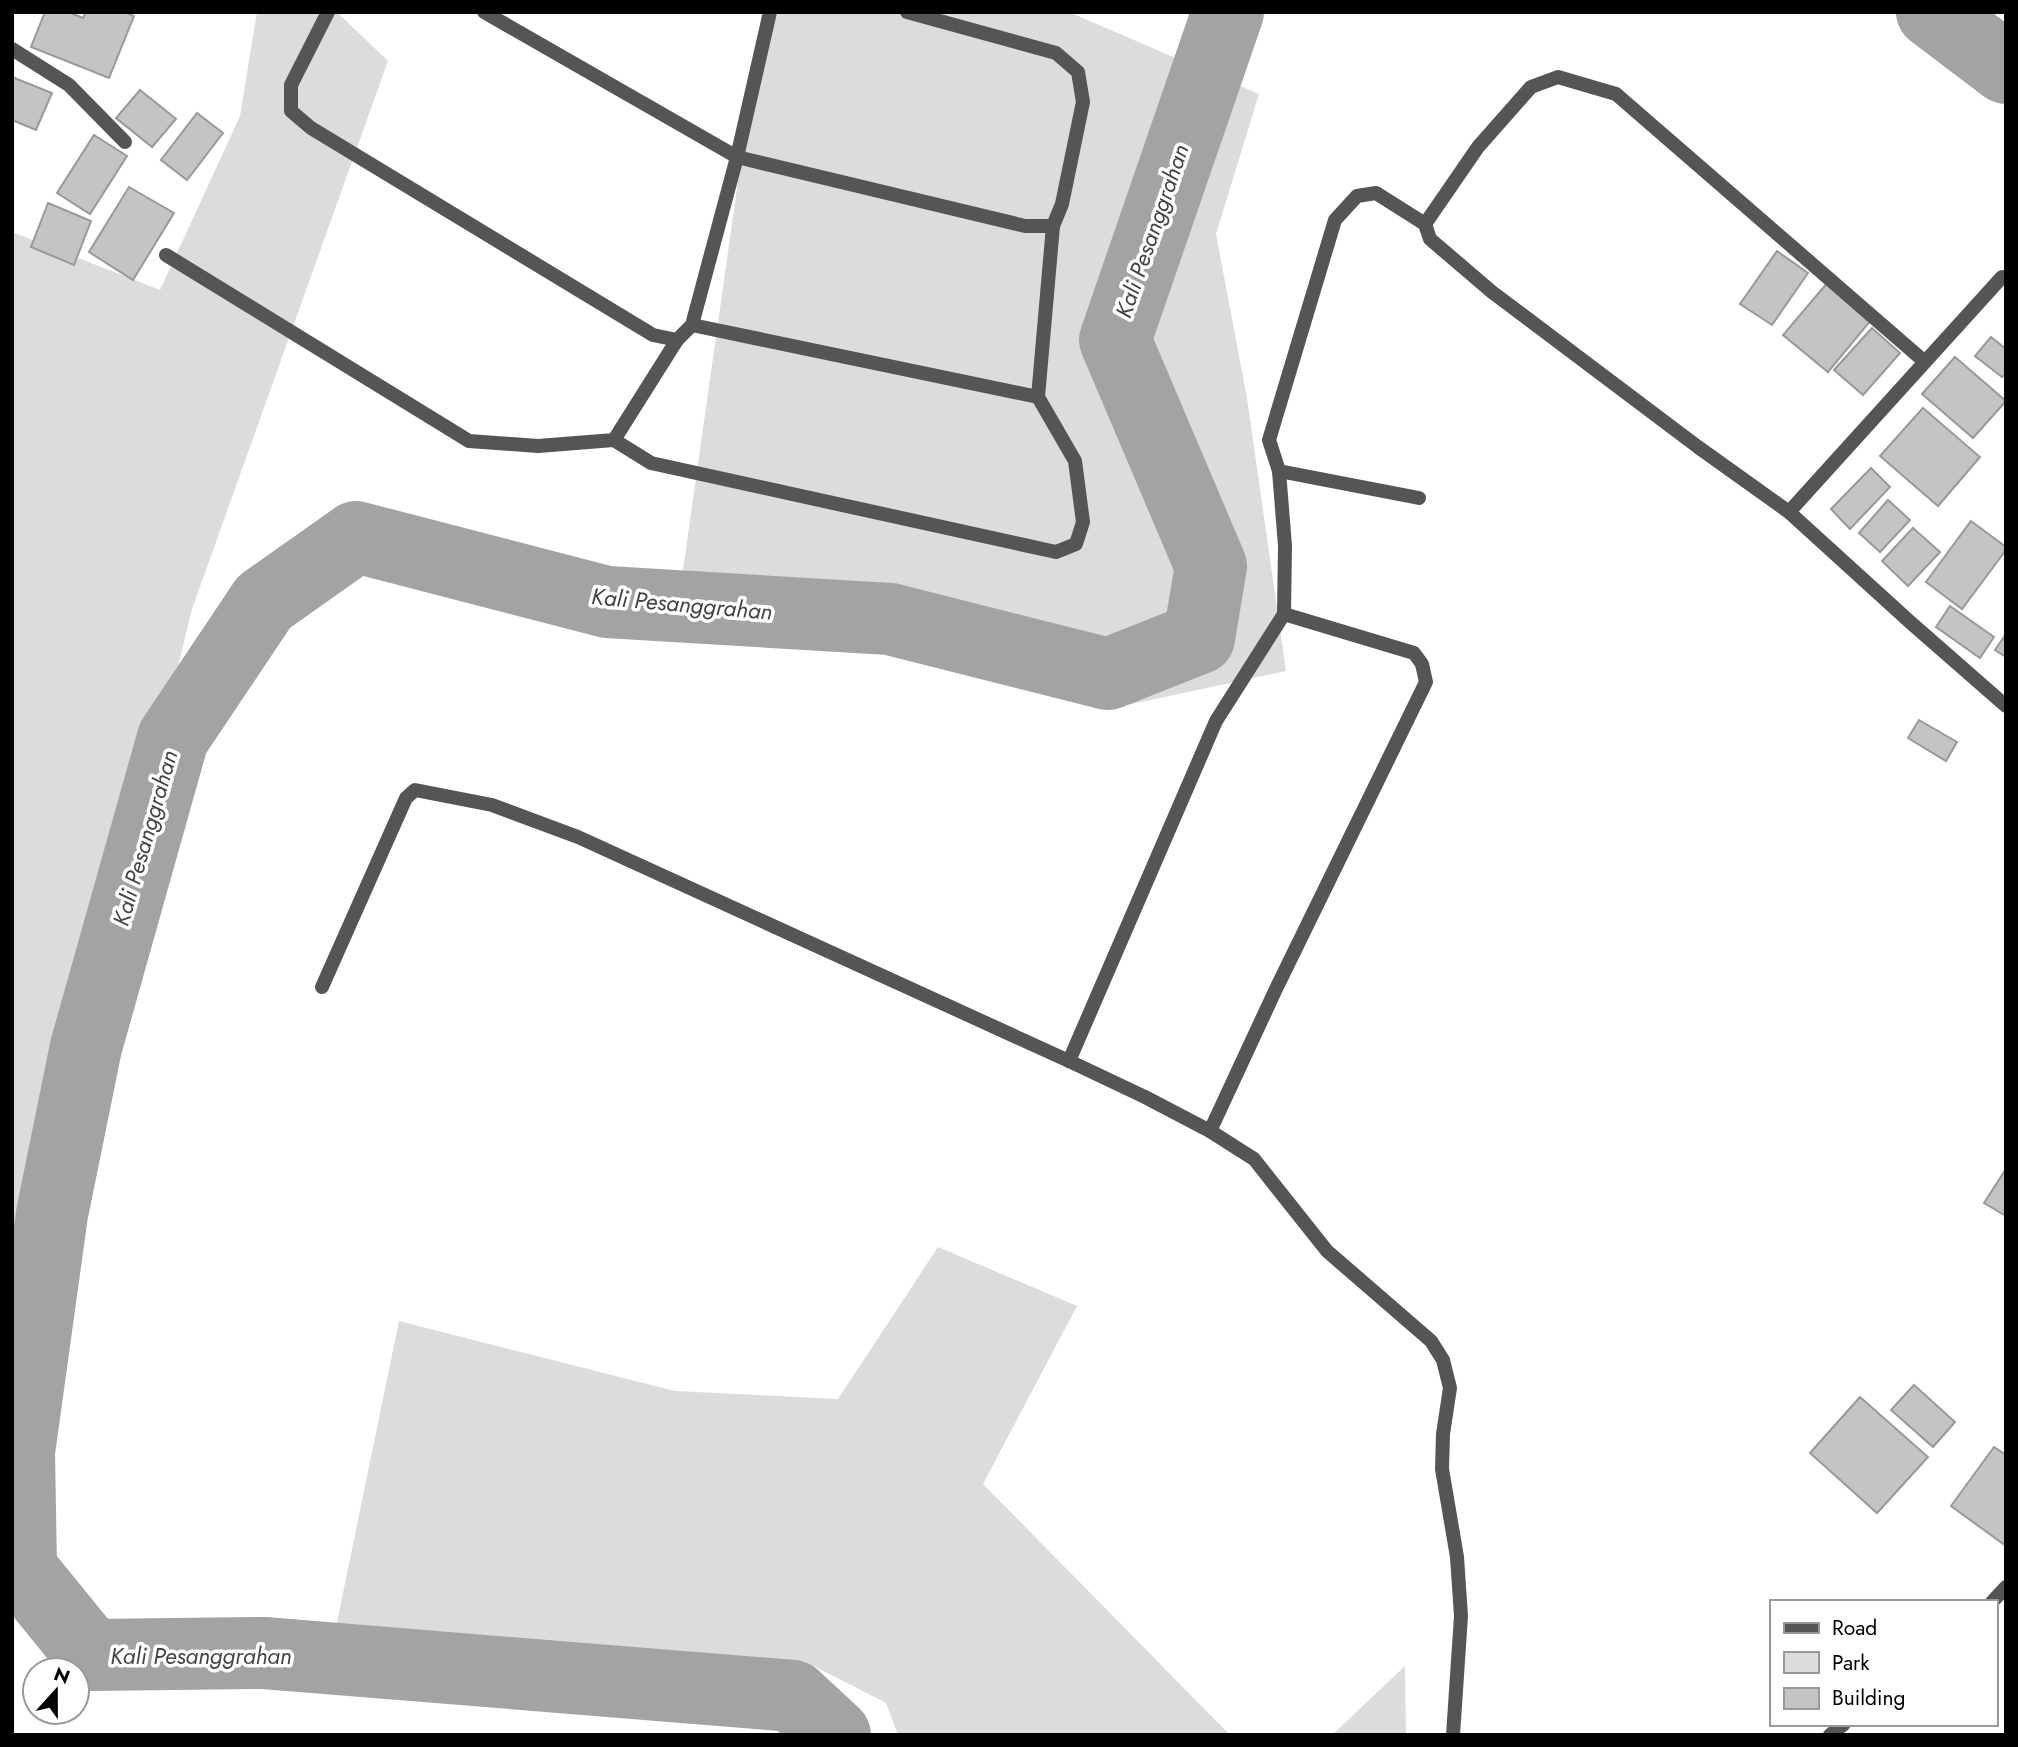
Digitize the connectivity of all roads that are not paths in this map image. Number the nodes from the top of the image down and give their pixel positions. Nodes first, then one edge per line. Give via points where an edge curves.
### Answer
1 (328, 12) edge
2 (484, 12) edge
3 (770, 12) edge
4 (907, 12) edge
5 (12, 49) edge
6 (125, 142) dead end
7 (737, 157) junction
8 (1425, 224) junction
9 (1053, 226) junction
10 (166, 255) dead end
11 (2002, 277) dead end
12 (692, 325) junction
13 (677, 340) junction
14 (1925, 362) junction
15 (1038, 397) junction
16 (614, 440) junction
17 (1279, 471) junction
18 (1419, 498) dead end
19 (1789, 512) junction
20 (1284, 614) junction
21 (2006, 706) edge
22 (322, 987) dead end
23 (1069, 1061) junction
24 (1210, 1131) junction
25 (2006, 1587) edge
26 (1994, 1600) edge
27 (1453, 1735) edge

1 - 13 street via 291,85 291,111 311,128 653,335
2 - 7 street
3 - 7 street
4 - 9 street via 1056,53 1078,72 1083,102 1062,204
5 - 6 street via 69,85
7 - 9 street via 1025,226
7 - 12 street
8 - 14 street via 1478,147 1531,86 1558,77 1616,93
8 - 17 street via 1376,193 1357,196 1335,220 1269,440
8 - 19 street via 1430,239 1492,292
9 - 15 street
10 - 16 street via 469,441 538,446
11 - 14 street
12 - 13 street
12 - 15 street
13 - 16 street
14 - 19 street
15 - 16 street via 1075,460 1083,522 1076,544 1056,552 651,463
17 - 18 street
17 - 20 street
19 - 21 street
20 - 23 street via 1216,721
20 - 24 street via 1414,653 1426,681
22 - 23 street via 406,798 415,790 492,805 578,837
23 - 24 street
24 - 27 street via 1254,1160 1327,1251 1431,1341 1443,1360 1450,1388 1442,1469 1457,1557 1461,1616
25 - 26 street

